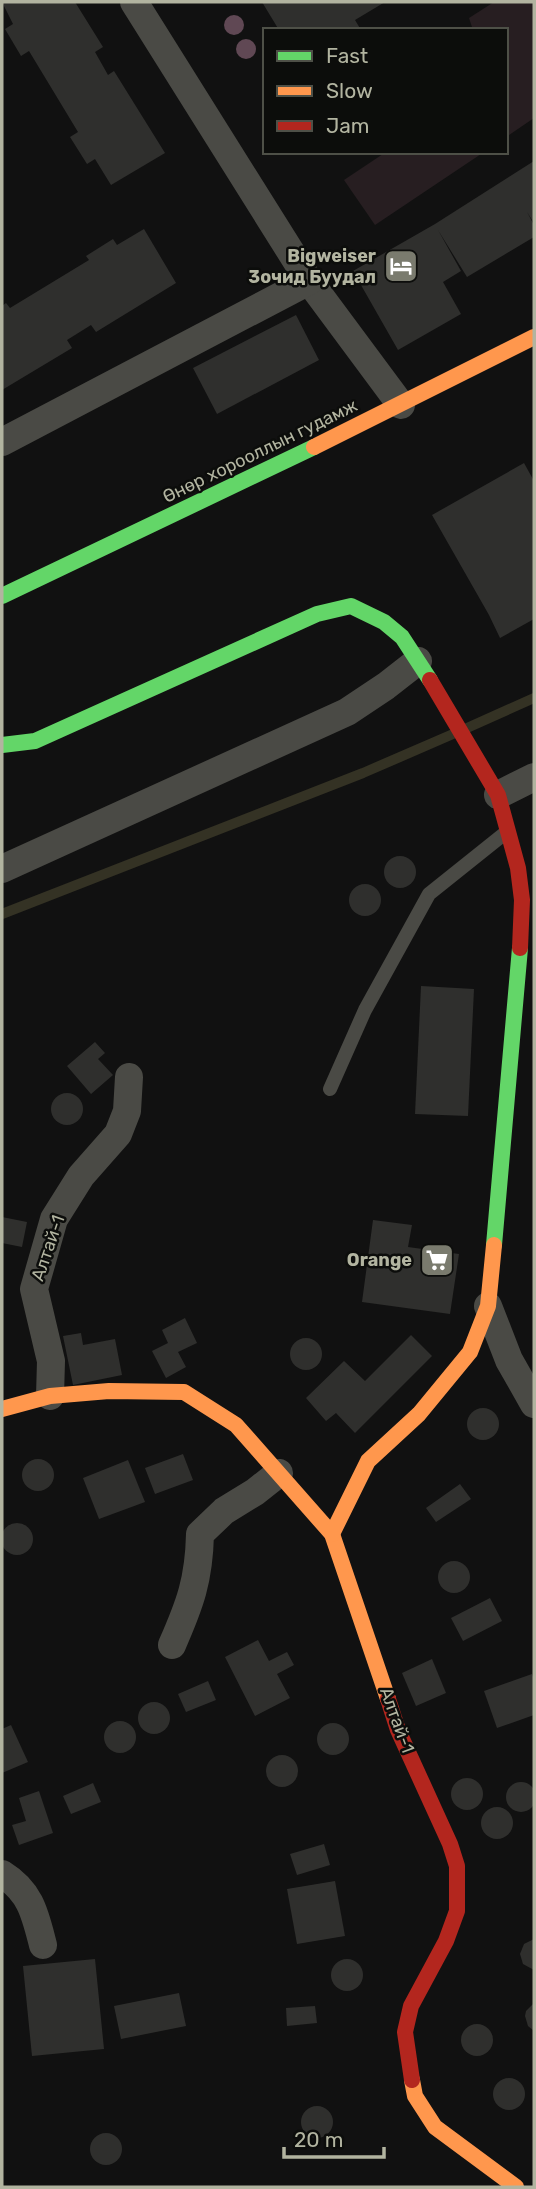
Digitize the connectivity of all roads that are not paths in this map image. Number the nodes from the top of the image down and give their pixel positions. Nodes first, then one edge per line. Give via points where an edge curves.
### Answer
1 (134, 2) edge
2 (309, 281) junction
3 (534, 337) edge
4 (401, 405) junction
5 (2, 442) edge
6 (2, 596) edge
7 (422, 667) junction
8 (2, 745) edge
9 (534, 777) edge
10 (498, 795) junction
11 (508, 831) junction
12 (2, 869) edge
13 (526, 870) edge
14 (129, 1077) dead end
15 (330, 1089) dead end
16 (488, 1306) junction
17 (50, 1395) junction
18 (534, 1404) edge
19 (2, 1409) edge
20 (279, 1473) junction
21 (331, 1534) junction
22 (172, 1645) dead end
23 (2, 1874) edge
24 (43, 1945) dead end
25 (516, 2187) edge

1 - 2 street
2 - 4 street
2 - 5 street
3 - 4 street, Өнөр хорооллын гудамж
4 - 6 street, Өнөр хорооллын гудамж
7 - 8 street via 402,637 351,606 317,614 35,741
7 - 10 street
7 - 12 street via 346,712
9 - 10 street
10 - 11 street
11 - 13 street
11 - 15 lane via 429,894 365,1010
13 - 16 street
14 - 17 street, Алтай-1 via 127,1111 118,1134 81,1176 54,1219 34,1289 51,1361
16 - 18 street via 509,1360
16 - 21 street via 470,1352 419,1414 368,1461
17 - 19 street, Алтай-1
17 - 20 street, Алтай-1 via 184,1392 236,1425
20 - 21 street, Алтай-1
20 - 22 street via 224,1511 200,1534 191,1603
21 - 25 street, Алтай-1 via 398,1730 457,1866 457,1911 411,2006 405,2032 415,2096 436,2127
23 - 24 street via 17,1883 34,1908

